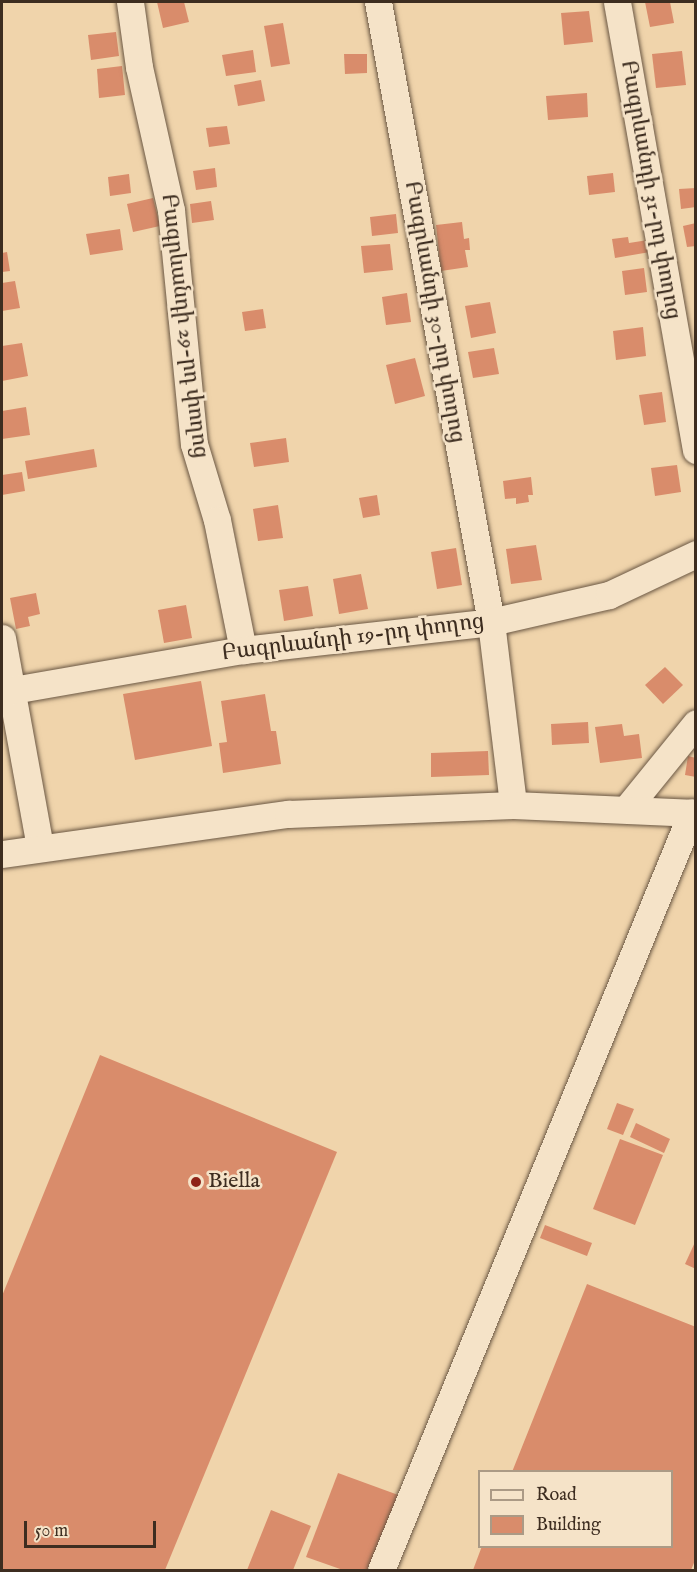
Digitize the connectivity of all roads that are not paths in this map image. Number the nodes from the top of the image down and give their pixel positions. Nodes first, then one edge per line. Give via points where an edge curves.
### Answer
1 (130, 2) edge
2 (378, 2) edge
3 (617, 2) edge
4 (696, 450) edge
5 (696, 554) edge
6 (490, 622) junction
7 (2, 638) edge
8 (243, 650) junction
9 (6, 691) edge
10 (696, 723) edge
11 (513, 805) junction
12 (627, 808) junction
13 (694, 813) edge
14 (40, 848) junction
15 (2, 854) edge
16 (381, 1570) edge

1 - 8 street, Բագրևանդի 29-րդ փողոց via 171,210 194,444 217,520
2 - 6 street, Բագրևանդի 30-րդ փողոց
3 - 4 street, Բագրևանդի 31-րդ փողոց
5 - 6 street, Բագրևանդի 19-րդ փողոց via 609,595
6 - 8 street, Բագրևանդի 19-րդ փողոց
6 - 11 street, Բագրևանդի 30-րդ փողոց
7 - 9 street
8 - 9 street, Բագրևանդի 19-րդ փողոց
9 - 14 street
10 - 12 street
11 - 12 street
11 - 14 street via 288,814
12 - 13 street
13 - 16 street
14 - 15 street

